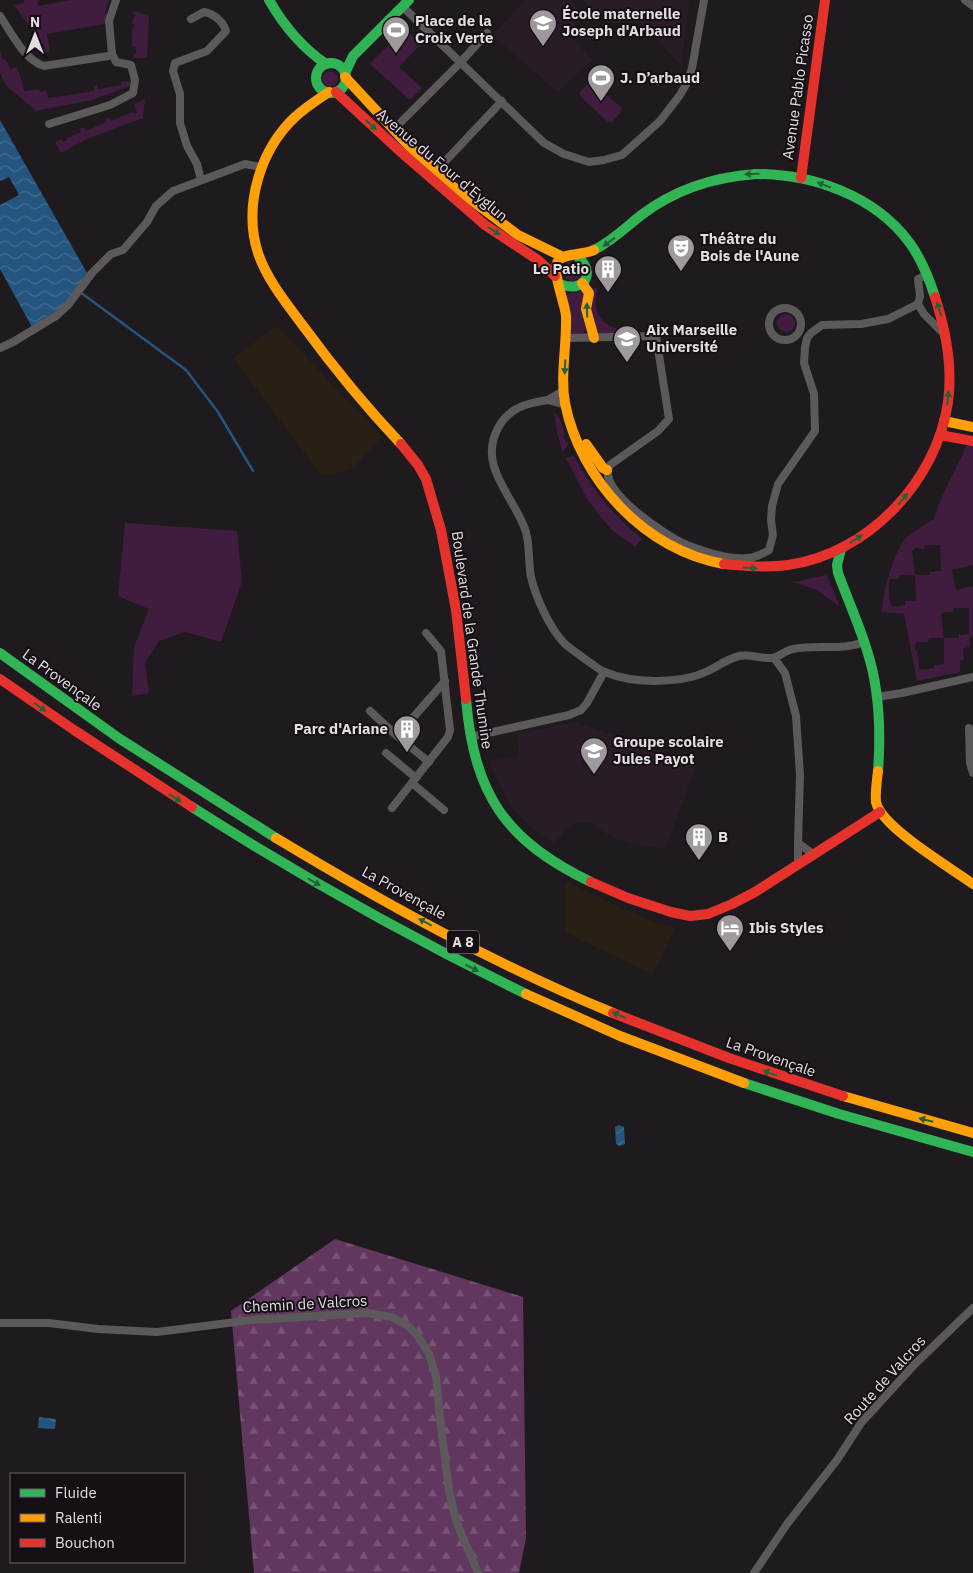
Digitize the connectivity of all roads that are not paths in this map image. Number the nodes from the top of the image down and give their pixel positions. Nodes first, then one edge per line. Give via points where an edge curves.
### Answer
1 (116, 0) edge
2 (270, 0) edge
3 (704, 0) edge
4 (825, 0) edge
5 (965, 0) edge
6 (406, 4) edge
7 (973, 6) edge
8 (0, 16) edge
9 (191, 19) dead end
10 (487, 33) dead end
11 (308, 52) junction
12 (112, 54) junction
13 (353, 56) junction
14 (460, 63) junction
15 (331, 64) junction
16 (345, 75) junction
17 (316, 78) junction
18 (332, 92) junction
19 (502, 102) junction
20 (309, 104) junction
21 (49, 124) dead end
22 (393, 130) junction
23 (261, 167) junction
24 (436, 172) junction
25 (801, 178) junction
26 (202, 180) junction
27 (577, 256) junction
28 (563, 257) junction
29 (922, 276) junction
30 (558, 280) junction
31 (582, 283) junction
32 (918, 304) junction
33 (799, 332) junction
34 (945, 335) junction
35 (566, 338) junction
36 (594, 338) junction
37 (807, 338) junction
38 (0, 348) edge
39 (564, 391) junction
40 (548, 400) junction
41 (567, 410) junction
42 (944, 421) junction
43 (973, 427) edge
44 (940, 435) junction
45 (973, 441) edge
46 (608, 467) junction
47 (841, 549) junction
48 (823, 556) junction
49 (838, 573) junction
50 (426, 633) dead end
51 (864, 642) junction
52 (0, 653) edge
53 (774, 658) junction
54 (604, 672) junction
55 (973, 677) edge
56 (0, 679) edge
57 (445, 681) junction
58 (877, 697) junction
59 (370, 711) dead end
60 (969, 728) dead end
61 (397, 736) junction
62 (470, 737) junction
63 (386, 754) dead end
64 (429, 762) junction
65 (973, 773) edge
66 (414, 781) junction
67 (392, 808) dead end
68 (444, 810) dead end
69 (880, 812) junction
70 (798, 843) junction
71 (814, 855) junction
72 (798, 865) junction
73 (973, 884) edge
74 (973, 1132) edge
75 (973, 1152) edge
76 (973, 1308) edge
77 (0, 1323) edge
78 (478, 1573) edge
79 (754, 1573) edge

1 - 12 street via 109,21
2 - 11 main road via 280,21
3 - 19 street via 692,68 684,88 660,121 622,155 589,162 564,154 544,144
4 - 25 main road, Avenue Pablo Picasso
5 - 7 street
6 - 13 main road
6 - 14 street
8 - 12 street via 36,64 44,66
9 - 26 street via 204,12 212,14 226,31 207,51 175,63 173,71 180,94 180,124
10 - 14 street
11 - 15 main road
11 - 17 main road
12 - 21 street via 116,62 131,65 135,80 133,93 110,105
13 - 15 main road
13 - 16 main road
14 - 19 street
14 - 22 street
15 - 16 main road via 343,69
15 - 17 main road via 321,67
16 - 18 main road via 345,83
16 - 22 main road, Avenue du Four d’Eyglun
17 - 18 main road via 320,88
17 - 20 main road, Boulevard de la Grande Thumine
18 - 20 main road, Boulevard de la Grande Thumine
18 -> 30 main road, Avenue du Four d’Eyglun via 485,225 538,260
19 - 24 street
20 - 23 main road, Boulevard de la Grande Thumine via 283,130
22 - 24 main road, Avenue du Four d’Eyglun
23 - 26 street via 245,164
23 - 62 main road, Boulevard de la Grande Thumine via 253,210 255,245 263,265 324,355 405,448 425,477 445,542 459,628
24 - 28 main road, Avenue du Four d’Eyglun via 518,235
25 -> 27 main road via 738,175 690,186 642,214 604,246
29 -> 25 main road via 906,238 887,220 846,194
26 - 38 street via 173,191 156,206 136,236 123,250 111,254 56,316
27 - 28 main road
27 - 31 main road via 588,268
28 - 30 main road via 556,265
29 - 32 street
34 -> 29 main road via 939,309
30 - 31 main road via 569,288
30 - 35 main road via 566,309
36 -> 31 main road via 586,308 589,293
32 - 34 street
32 - 37 street via 888,319 862,324 822,325
33 - 33 street via 799,315 790,309 779,309 771,316 769,328 775,337 791,339
33 - 37 street
42 -> 34 main road via 949,390
35 - 36 street
35 -> 39 main road
36 - 46 street via 656,336 670,419
37 - 46 street via 804,363 814,394 815,431 778,484 772,506 769,550 759,556 737,558 687,545 636,512 609,481
39 - 40 street
39 - 41 main road
40 - 41 street
40 - 54 street via 530,402 503,419 491,446 492,463 526,533 531,577 548,620 565,643
41 - 46 main road via 591,454 603,468
41 -> 48 main road via 587,460 607,493 626,514 659,539 701,559 744,568 788,566
42 - 43 main road
42 - 44 main road
44 - 45 main road
47 -> 44 main road via 871,530 896,508 918,478
47 - 48 main road
47 - 49 main road
48 - 49 main road
49 - 51 main road
50 - 57 street via 441,651
51 - 53 street via 854,646 794,649
51 - 58 main road
74 -> 52 main road, La Provençale / A 8 via 822,1091 726,1057 648,1028 525,973 302,854 104,728
53 - 54 street via 740,656 690,678 645,681
53 - 70 street via 785,673 796,716 800,775
54 - 62 street via 580,710
55 - 58 street
56 -> 75 main road, A 8 via 226,831 354,906 482,973 622,1037 741,1083 834,1114
57 - 61 street
57 - 64 street via 450,730
58 - 69 main road via 880,742 876,801
59 - 61 street
60 - 65 street
61 - 64 street
62 - 72 main road, Boulevard de la Grande Thumine via 475,762 497,810 511,827 554,862 640,903 675,913 707,915 743,900
63 - 66 street
64 - 66 street
66 - 67 street
66 - 68 street
69 - 71 main road, Boulevard de la Grande Thumine
69 - 73 main road via 897,830
70 - 71 street
70 - 72 street
71 - 72 main road, Boulevard de la Grande Thumine
76 - 79 street, Route de Valcros via 861,1423
77 - 78 street, Chemin de Valcros via 49,1323 157,1332 252,1320 367,1313 392,1318 408,1326 429,1354 436,1376 449,1490 456,1521

